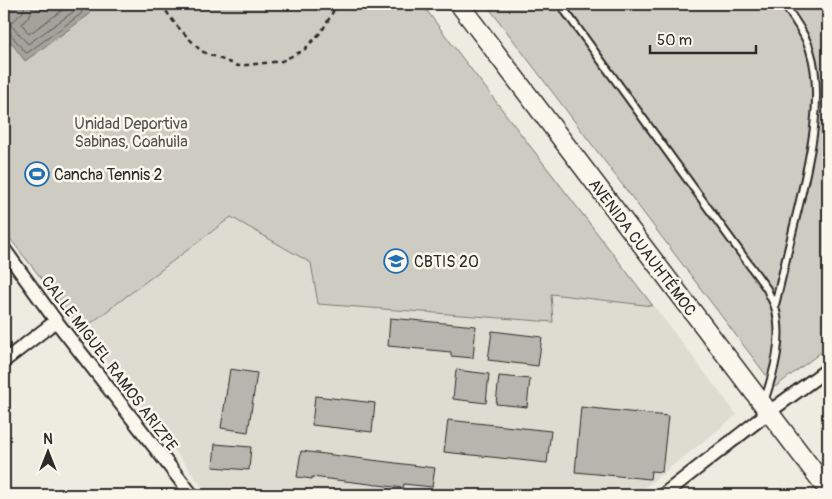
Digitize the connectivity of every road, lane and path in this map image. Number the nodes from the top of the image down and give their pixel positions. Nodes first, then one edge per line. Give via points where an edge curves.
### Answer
1 (162, 4) edge
2 (335, 4) edge
3 (459, 4) edge
4 (560, 4) edge
5 (784, 4) edge
6 (4, 249) edge
7 (775, 306) junction
8 (56, 321) junction
9 (4, 361) edge
10 (828, 369) edge
11 (766, 408) junction
12 (828, 490) edge
13 (192, 495) edge
14 (664, 495) edge

1 - 2 path via 201,51 238,66 282,61 304,50 322,31
3 - 11 main road, AVENIDA CUAUHTÉMOC
4 - 7 lane via 767,289
5 - 7 lane via 810,49 814,72 814,122
6 - 8 street, CALLE MIGUEL RAMOS ARIZPE
7 - 11 lane via 778,349
8 - 9 street
8 - 13 street, CALLE MIGUEL RAMOS ARIZPE
10 - 11 street
11 - 12 main road, AVENIDA CUAUHTÉMOC
11 - 14 street

